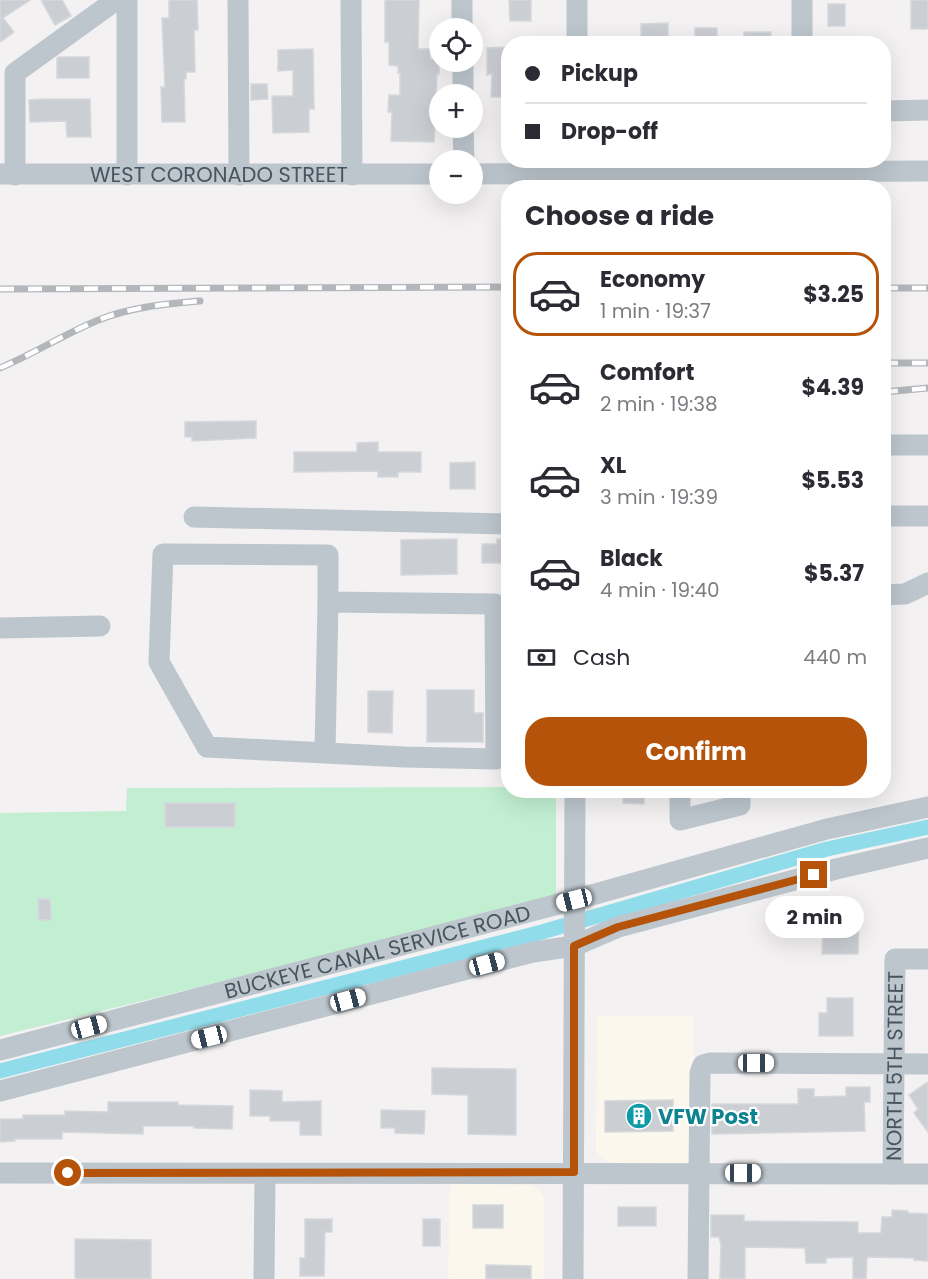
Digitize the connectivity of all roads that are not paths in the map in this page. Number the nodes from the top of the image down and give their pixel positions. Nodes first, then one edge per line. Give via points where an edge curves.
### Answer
1 (116, 0) edge
2 (127, 0) edge
3 (238, 0) edge
4 (351, 0) edge
5 (462, 0) edge
6 (577, 0) edge
7 (802, 0) edge
8 (462, 18) edge
9 (577, 36) edge
10 (802, 36) edge
11 (928, 110) edge
12 (891, 111) edge
13 (745, 168) edge
14 (852, 168) edge
15 (928, 171) edge
16 (8, 174) edge
17 (429, 174) edge
18 (483, 174) edge
19 (577, 174) edge
20 (127, 175) junction
21 (239, 175) junction
22 (352, 175) junction
23 (891, 445) edge
24 (928, 446) edge
25 (891, 516) edge
26 (928, 516) edge
27 (194, 517) dead end
28 (501, 524) edge
29 (928, 583) edge
30 (891, 595) edge
31 (328, 602) junction
32 (100, 626) dead end
33 (0, 628) edge
34 (501, 739) edge
35 (326, 752) junction
36 (501, 761) edge
37 (574, 798) edge
38 (680, 798) edge
39 (740, 798) edge
40 (928, 807) edge
41 (928, 848) edge
42 (574, 904) junction
43 (574, 942) junction
44 (928, 959) edge
45 (0, 1050) edge
46 (894, 1064) junction
47 (928, 1064) edge
48 (0, 1091) edge
49 (574, 1172) junction
50 (700, 1172) junction
51 (0, 1173) edge
52 (265, 1174) junction
53 (893, 1174) junction
54 (928, 1174) edge
55 (264, 1279) edge
56 (573, 1279) edge
57 (698, 1279) edge

1 - 16 street via 15,73
2 - 20 street
3 - 21 street
4 - 22 street
5 - 8 street
6 - 9 street
7 - 10 street
11 - 12 street
13 - 19 street
14 - 15 street
16 - 20 street, WEST CORONADO STREET
17 - 22 street, WEST CORONADO STREET
18 - 19 street
20 - 21 street, WEST CORONADO STREET
21 - 22 street, WEST CORONADO STREET
23 - 24 street
25 - 26 street
27 - 28 street
29 - 30 street via 905,594
31 - 34 street via 495,604
31 - 35 street
31 - 35 street via 328,555 163,554 159,662 207,747
32 - 33 street
35 - 36 street
37 - 42 street
38 - 39 street via 680,820 740,805
40 - 42 street, BUCKEYE CANAL SERVICE ROAD via 827,829
41 - 43 street, BUCKEYE CANAL SERVICE ROAD via 836,869
42 - 43 street
42 - 45 street, BUCKEYE CANAL SERVICE ROAD
43 - 48 street, BUCKEYE CANAL SERVICE ROAD
43 - 49 street
44 - 46 street, NORTH 5TH STREET via 895,959
46 - 47 street
46 - 50 street via 703,1065
46 - 53 street, NORTH 5TH STREET
49 - 50 street
49 - 52 street
49 - 56 street
50 - 53 street
50 - 57 street
51 - 52 street
52 - 55 street
53 - 54 street

